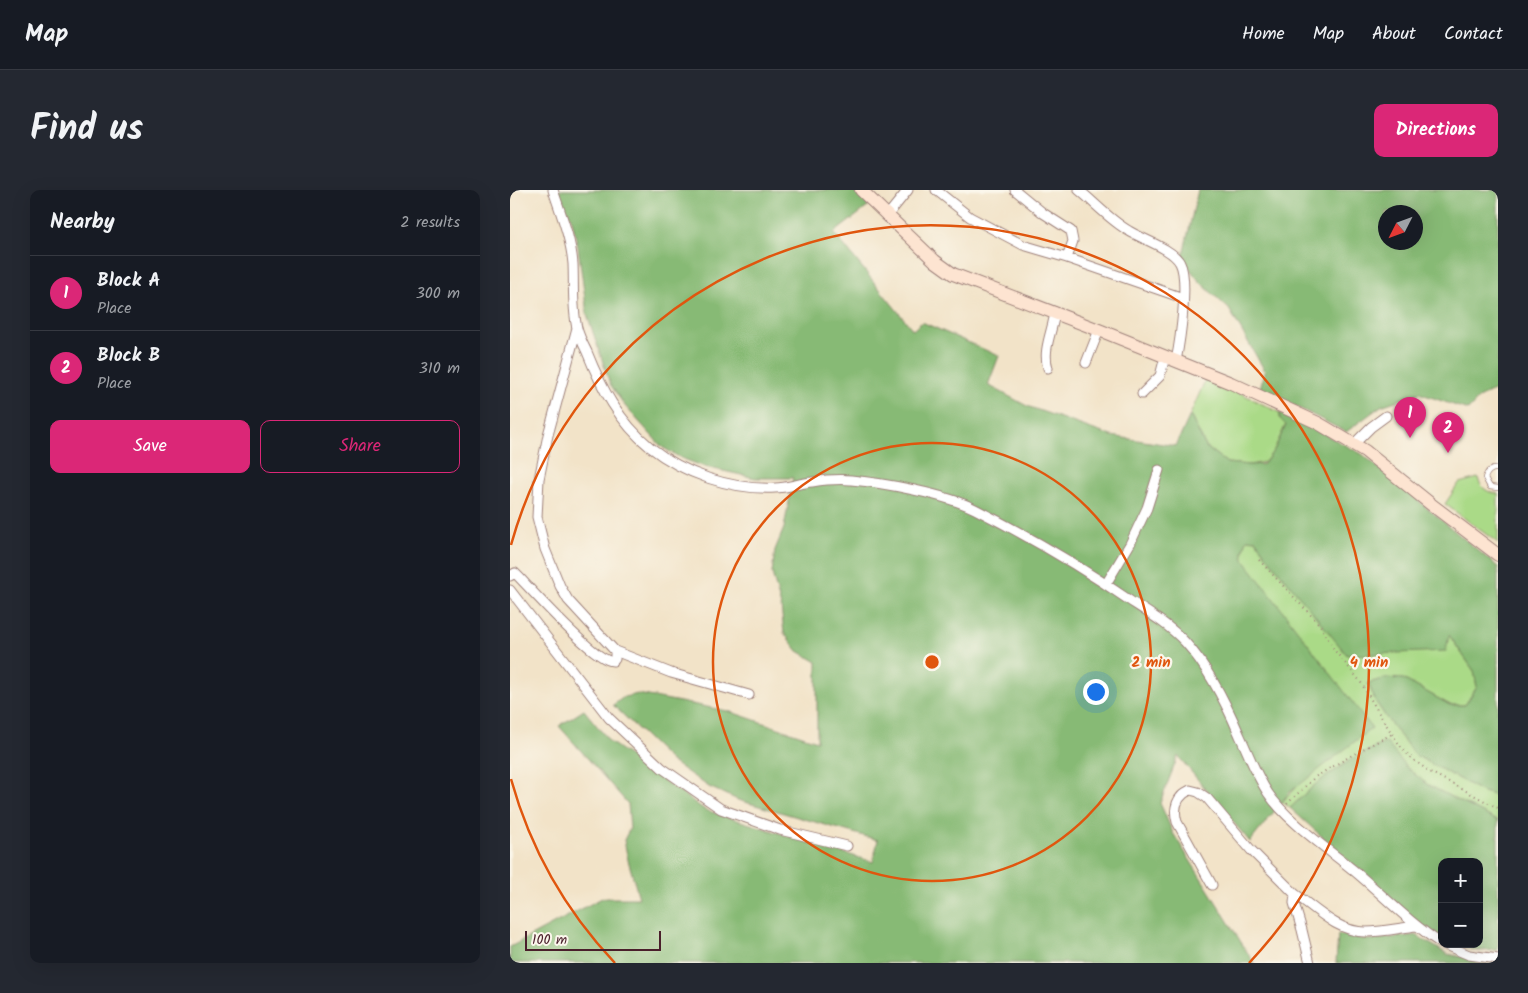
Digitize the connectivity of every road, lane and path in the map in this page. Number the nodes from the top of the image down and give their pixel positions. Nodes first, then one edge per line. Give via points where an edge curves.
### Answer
1 (554, 190) edge
2 (862, 190) edge
3 (908, 190) edge
4 (936, 190) edge
5 (1014, 190) edge
6 (1079, 190) edge
7 (887, 216) junction
8 (1067, 258) junction
9 (1183, 298) junction
10 (1055, 312) junction
11 (577, 328) junction
12 (1099, 330) junction
13 (1171, 359) junction
14 (1086, 363) dead end
15 (1048, 368) dead end
16 (1142, 394) dead end
17 (1386, 416) dead end
18 (1354, 444) junction
19 (1498, 469) edge
20 (1159, 470) dead end
21 (1498, 488) edge
22 (1498, 554) edge
23 (1259, 560) dead end
24 (510, 576) edge
25 (1106, 584) junction
26 (510, 590) edge
27 (615, 651) junction
28 (749, 695) dead end
29 (1392, 734) junction
30 (1284, 807) dead end
31 (1498, 808) edge
32 (847, 846) dead end
33 (1212, 885) dead end
34 (1295, 894) junction
35 (1416, 926) junction
36 (1438, 941) edge
37 (1452, 948) edge
38 (1498, 959) edge
39 (1310, 963) edge

1 - 11 street via 572,260
2 - 7 street
3 - 7 street
4 - 8 street via 970,217 1023,245
5 - 8 street via 1071,231 1073,240
6 - 9 street via 1111,220 1178,259 1182,264
7 - 10 street via 953,274
8 - 9 street
9 - 13 street via 1182,327
10 - 12 street
10 - 15 street via 1046,360
11 - 25 street via 602,387 631,428 650,447 708,480 775,488 850,480 931,494 971,507
11 - 27 street via 542,461 537,517 545,549 568,600
12 - 13 street
12 - 14 street
13 - 16 street
13 - 18 street via 1318,422
17 - 18 street
18 - 22 street
19 - 21 lane via 1489,471 1485,478 1490,487
20 - 25 street via 1147,508
23 - 29 path via 1320,625 1335,651 1360,681
24 - 27 street via 515,572 584,643 605,660 616,659
25 - 35 street via 1162,622 1185,642 1202,664 1218,689 1269,795
26 - 32 street via 609,718 662,768 721,809 780,830
27 - 28 street via 671,673
29 - 30 path via 1315,777
29 - 31 path via 1415,762
33 - 34 street via 1174,814 1180,797 1190,790 1207,798 1251,850
34 - 35 street via 1340,927 1351,930 1377,932
34 - 39 street via 1294,903
35 - 36 street
37 - 38 street via 1469,955

